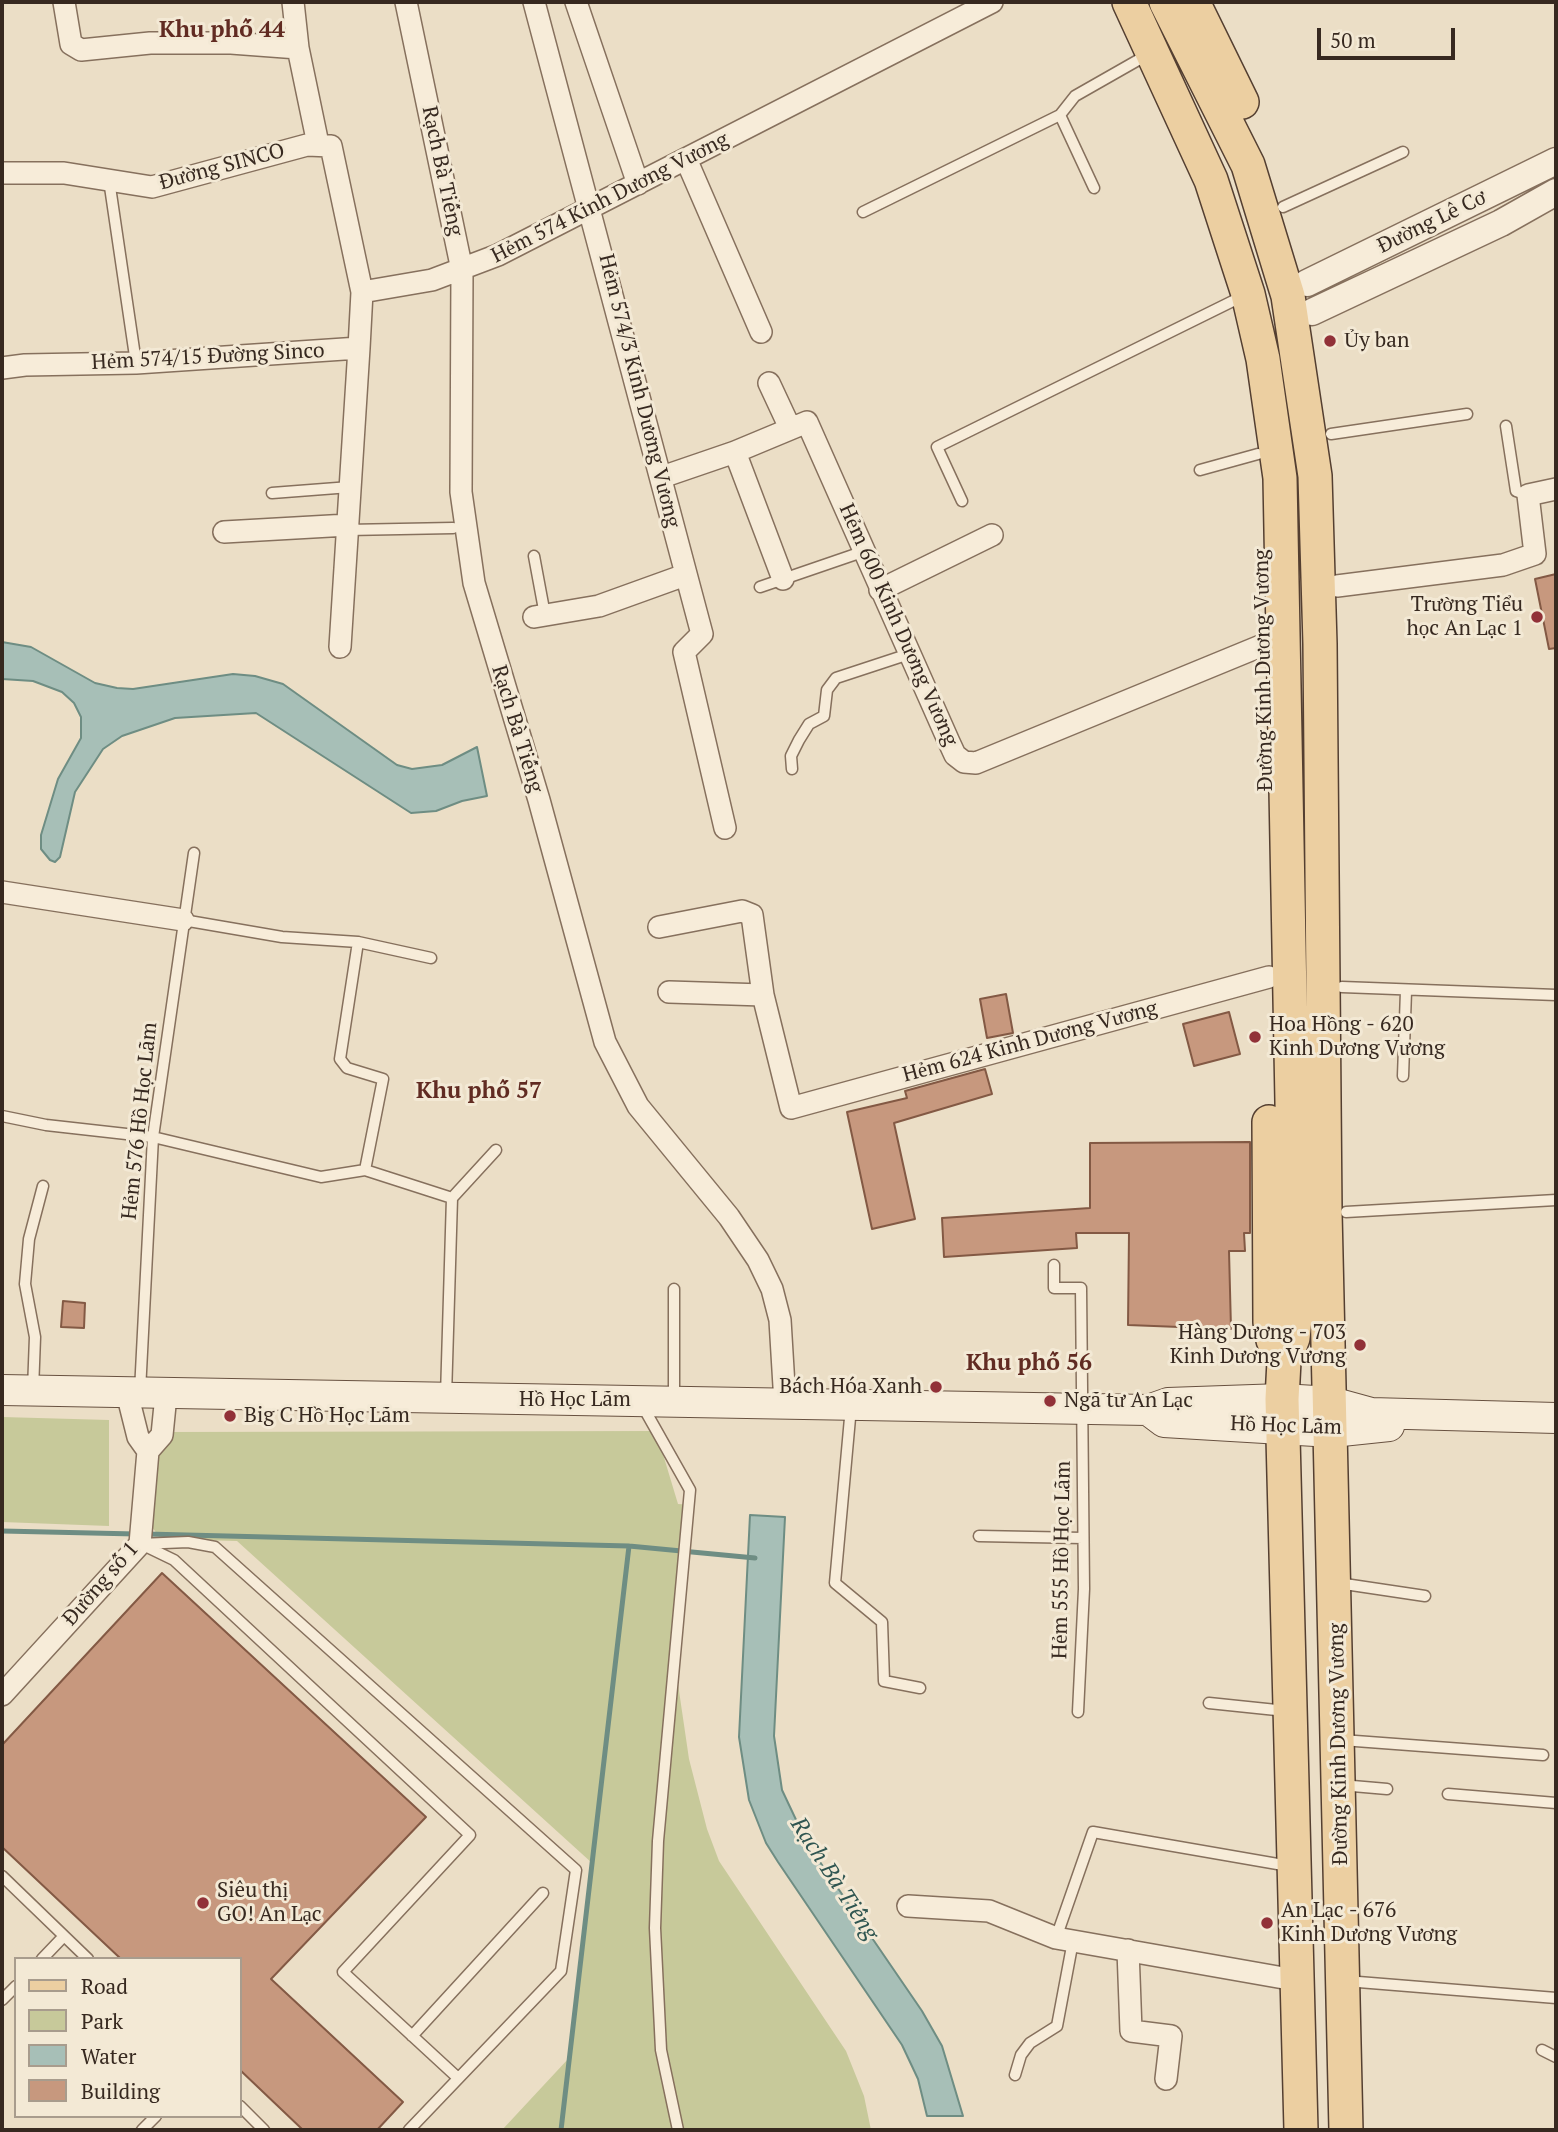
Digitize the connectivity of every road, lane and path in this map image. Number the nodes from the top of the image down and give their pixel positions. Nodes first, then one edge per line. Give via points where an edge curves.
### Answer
1 (64, 2) edge
2 (293, 2) edge
3 (395, 2) edge
4 (406, 2) edge
5 (534, 2) edge
6 (576, 2) edge
7 (992, 2) edge
8 (1112, 2) edge
9 (1129, 2) edge
10 (1190, 5) edge
11 (298, 48) junction
12 (1140, 59) junction
13 (1060, 115) junction
14 (318, 144) junction
15 (1403, 152) dead end
16 (686, 159) junction
17 (1556, 161) edge
18 (2, 173) edge
19 (109, 180) junction
20 (638, 184) junction
21 (1094, 188) dead end
22 (1556, 192) edge
23 (1283, 207) junction
24 (591, 208) junction
25 (863, 212) dead end
26 (457, 272) junction
27 (362, 292) junction
28 (1309, 298) junction
29 (1236, 300) junction
30 (761, 331) dead end
31 (359, 348) junction
32 (136, 363) junction
33 (2, 368) edge
34 (769, 383) dead end
35 (1467, 414) dead end
36 (799, 425) junction
37 (1506, 426) dead end
38 (1331, 434) junction
39 (735, 452) junction
40 (1258, 454) junction
41 (1200, 470) dead end
42 (662, 477) junction
43 (350, 487) junction
44 (1556, 489) edge
45 (272, 493) dead end
46 (1528, 495) junction
47 (962, 501) dead end
48 (347, 527) junction
49 (453, 528) junction
50 (224, 532) dead end
51 (992, 535) dead end
52 (865, 551) junction
53 (534, 556) dead end
54 (685, 575) junction
55 (783, 579) junction
56 (760, 587) dead end
57 (1328, 587) junction
58 (880, 590) junction
59 (1273, 593) junction
60 (540, 616) joint
61 (1263, 645) junction
62 (340, 647) dead end
63 (909, 654) junction
64 (792, 769) dead end
65 (725, 828) dead end
66 (194, 853) dead end
67 (2, 892) edge
68 (183, 920) junction
69 (659, 928) dead end
70 (358, 942) junction
71 (431, 958) dead end
72 (1280, 974) junction
73 (1342, 987) junction
74 (1406, 991) junction
75 (669, 992) dead end
76 (764, 995) junction
77 (1556, 995) edge
78 (1403, 1076) dead end
79 (2, 1116) edge
80 (153, 1137) junction
81 (496, 1150) dead end
82 (365, 1170) junction
83 (43, 1186) dead end
84 (452, 1198) junction
85 (1556, 1200) edge
86 (1346, 1212) junction
87 (1054, 1265) dead end
88 (674, 1289) dead end
89 (1330, 1358) junction
90 (33, 1385) junction
91 (2, 1390) edge
92 (144, 1394) junction
93 (446, 1399) junction
94 (639, 1400) junction
95 (674, 1401) junction
96 (779, 1403) junction
97 (851, 1404) junction
98 (1082, 1409) junction
99 (1283, 1414) junction
100 (1331, 1417) junction
101 (1556, 1418) edge
102 (148, 1451) junction
103 (979, 1535) dead end
104 (1083, 1538) junction
105 (140, 1544) junction
106 (1335, 1582) junction
107 (1425, 1596) dead end
108 (920, 1688) dead end
109 (2, 1695) edge
110 (1209, 1703) dead end
111 (1078, 1712) dead end
112 (1289, 1712) junction
113 (1339, 1739) junction
114 (1542, 1755) dead end
115 (1340, 1784) junction
116 (1387, 1789) dead end
117 (1448, 1794) dead end
118 (1556, 1803) edge
119 (1292, 1866) junction
120 (2, 1876) edge
121 (543, 1893) dead end
122 (908, 1906) dead end
123 (64, 1936) junction
124 (1065, 1940) junction
125 (1128, 1950) junction
126 (43, 1957) edge
127 (86, 1957) edge
128 (1295, 1980) junction
129 (1343, 1980) junction
130 (1556, 1998) edge
131 (412, 2036) junction
132 (1542, 2050) dead end
133 (1556, 2057) edge
134 (1015, 2076) dead end
135 (458, 2078) junction
136 (1166, 2079) dead end
137 (242, 2108) edge
138 (264, 2130) edge
139 (409, 2130) edge
140 (678, 2130) edge
141 (1301, 2130) edge
142 (1346, 2130) edge

1 - 11 street via 71,44 81,50 150,43
2 - 11 street
3 - 26 street, Rạch Bà Tiếng
4 - 26 street, Rạch Bà Tiếng
5 - 24 street, Hẻm 574/3 Kinh Dương Vương
6 - 20 street
7 - 16 street, Hẻm 574 Kinh Dương Vương
8 - 12 main road, Đường Kinh Dương Vương
9 - 59 main road, Đường Kinh Dương Vương via 1211,180 1248,294 1263,359 1280,478
10 - 23 main road, Đường Kinh Dương Vương via 1267,155
10 - 57 main road, Đường Kinh Dương Vương via 1248,165 1288,296 1312,439
11 - 14 street
12 - 13 lane via 1075,96
12 - 29 main road, Đường Kinh Dương Vương via 1196,183
13 - 21 lane
13 - 25 lane
14 - 19 street, Đường SINCO via 152,187
14 - 27 street via 331,146
15 - 23 lane
16 - 20 street, Hẻm 574 Kinh Dương Vương
16 - 30 street
17 - 28 street, Đường Lê Cơ
18 - 19 street, Đường SINCO via 64,173
19 - 32 lane
20 - 24 street, Hẻm 574 Kinh Dương Vương
22 - 28 street, Đường Lê Cơ via 1501,223
23 - 28 main road, Đường Kinh Dương Vương
24 - 26 street, Hẻm 574 Kinh Dương Vương
24 - 42 street, Hẻm 574/3 Kinh Dương Vương
26 - 27 street, Hẻm 574 Kinh Dương Vương
26 - 49 street, Rạch Bà Tiếng via 449,458
26 - 96 street, Rạch Bà Tiếng via 461,492 468,555 481,611 605,1042 638,1106 729,1217 766,1274 780,1320
27 - 31 street
28 - 38 main road, Đường Kinh Dương Vương
29 - 40 main road, Đường Kinh Dương Vương via 1250,369
29 - 47 lane via 937,447
31 - 32 street, Hẻm 574/15 Đường Sinco
31 - 43 street
32 - 33 street, Hẻm 574/15 Đường Sinco
34 - 36 street, Hẻm 600 Kinh Dương Vương
35 - 38 lane
36 - 39 street
36 - 52 street, Hẻm 600 Kinh Dương Vương
37 - 46 lane via 1516,491
38 - 57 main road, Đường Kinh Dương Vương
39 - 42 street
39 - 55 street
40 - 41 lane
40 - 59 main road, Đường Kinh Dương Vương
42 - 54 street, Hẻm 574/3 Kinh Dương Vương
43 - 45 lane
43 - 48 street
44 - 46 street
46 - 57 street via 1535,554 1503,565
48 - 49 lane
48 - 50 street
48 - 62 street
49 - 96 street, Rạch Bà Tiếng via 468,604 594,1046 629,1112 720,1224 752,1272 769,1322
51 - 58 street
52 - 55 lane
52 - 58 street, Hẻm 600 Kinh Dương Vương
53 - 60 lane
54 - 60 street via 599,606
54 - 65 street, Hẻm 574/3 Kinh Dương Vương via 702,634 684,652
55 - 56 lane
57 - 59 main road
57 - 73 main road, Đường Kinh Dương Vương
57 - 89 main road, Đường Kinh Dương Vương via 1325,1212
58 - 63 street, Hẻm 600 Kinh Dương Vương
59 - 61 main road, Đường Kinh Dương Vương
59 - 72 main road, Đường Kinh Dương Vương
61 - 63 street, Hẻm 600 Kinh Dương Vương via 976,763 955,755
61 - 72 main road, Đường Kinh Dương Vương
63 - 64 lane via 836,678 827,690 824,716 808,724 791,756
66 - 68 lane, Hẻm 576 Hồ Học Lãm
67 - 68 street
68 - 70 lane via 282,937
68 - 80 lane, Hẻm 576 Hồ Học Lãm
69 - 76 street via 750,913
70 - 71 lane
70 - 82 lane via 340,1059 347,1068 383,1079
72 - 76 street, Hẻm 624 Kinh Dương Vương via 791,1108
72 - 99 main road, Đường Kinh Dương Vương via 1280,1076 1296,1324 1284,1361
73 - 74 lane
73 - 86 main road, Đường Kinh Dương Vương
74 - 77 lane
74 - 78 lane
75 - 76 street
79 - 80 lane
80 - 82 lane via 321,1177
80 - 92 lane, Hẻm 576 Hồ Học Lãm
81 - 84 lane
82 - 84 lane
83 - 90 lane via 29,1239 25,1284 36,1350
84 - 93 lane
85 - 86 lane
86 - 89 main road, Đường Kinh Dương Vương via 1347,1309 1342,1335
87 - 98 lane, Hẻm 555 Hồ Học Lãm via 1054,1288 1081,1288
88 - 95 lane
89 - 100 main road, Đường Kinh Dương Vương
90 - 91 main road, Hồ Học Lãm
90 - 92 main road, Hồ Học Lãm
92 - 93 main road, Hồ Học Lãm
92 - 102 street, Đường số 1 via 138,1437
92 - 102 street, Đường số 1 via 162,1435
93 - 94 main road, Hồ Học Lãm
94 - 95 main road, Hồ Học Lãm
94 - 140 lane via 690,1490 658,1841 655,1928 662,2050
95 - 96 main road, Hồ Học Lãm
96 - 97 main road, Hồ Học Lãm
97 - 98 main road, Hồ Học Lãm
97 - 108 lane via 835,1583 882,1622 884,1681
98 - 99 main road, Hồ Học Lãm via 1148,1410 1164,1422
98 - 104 lane, Hẻm 555 Hồ Học Lãm
99 - 100 main road, Hồ Học Lãm
99 - 112 main road, Đường Kinh Dương Vương
100 - 101 main road, Hồ Học Lãm via 1371,1413
100 - 106 main road, Đường Kinh Dương Vương
102 - 105 street, Đường số 1
103 - 104 lane
104 - 111 lane, Hẻm 555 Hồ Học Lãm
105 - 109 street, Đường số 1
105 - 131 lane via 174,1560 470,1835 343,1972
105 - 135 lane via 188,1542 215,1547 576,1870 561,1971
106 - 107 lane
106 - 113 main road, Đường Kinh Dương Vương
110 - 112 lane
112 - 119 main road, Đường Kinh Dương Vương
113 - 114 lane
113 - 115 main road, Đường Kinh Dương Vương
115 - 116 lane
115 - 129 main road, Đường Kinh Dương Vương
117 - 118 lane
119 - 124 lane via 1093,1832
119 - 128 main road, Đường Kinh Dương Vương
120 - 123 lane
121 - 131 lane
122 - 124 street via 989,1910
123 - 126 lane
123 - 127 lane
124 - 125 street
124 - 134 lane via 1057,2026 1030,2043
125 - 128 street
125 - 136 street via 1131,2031 1171,2036
128 - 141 main road, Đường Kinh Dương Vương
129 - 130 lane
129 - 142 main road, Đường Kinh Dương Vương
131 - 135 lane
132 - 133 lane
135 - 139 lane
137 - 138 lane

